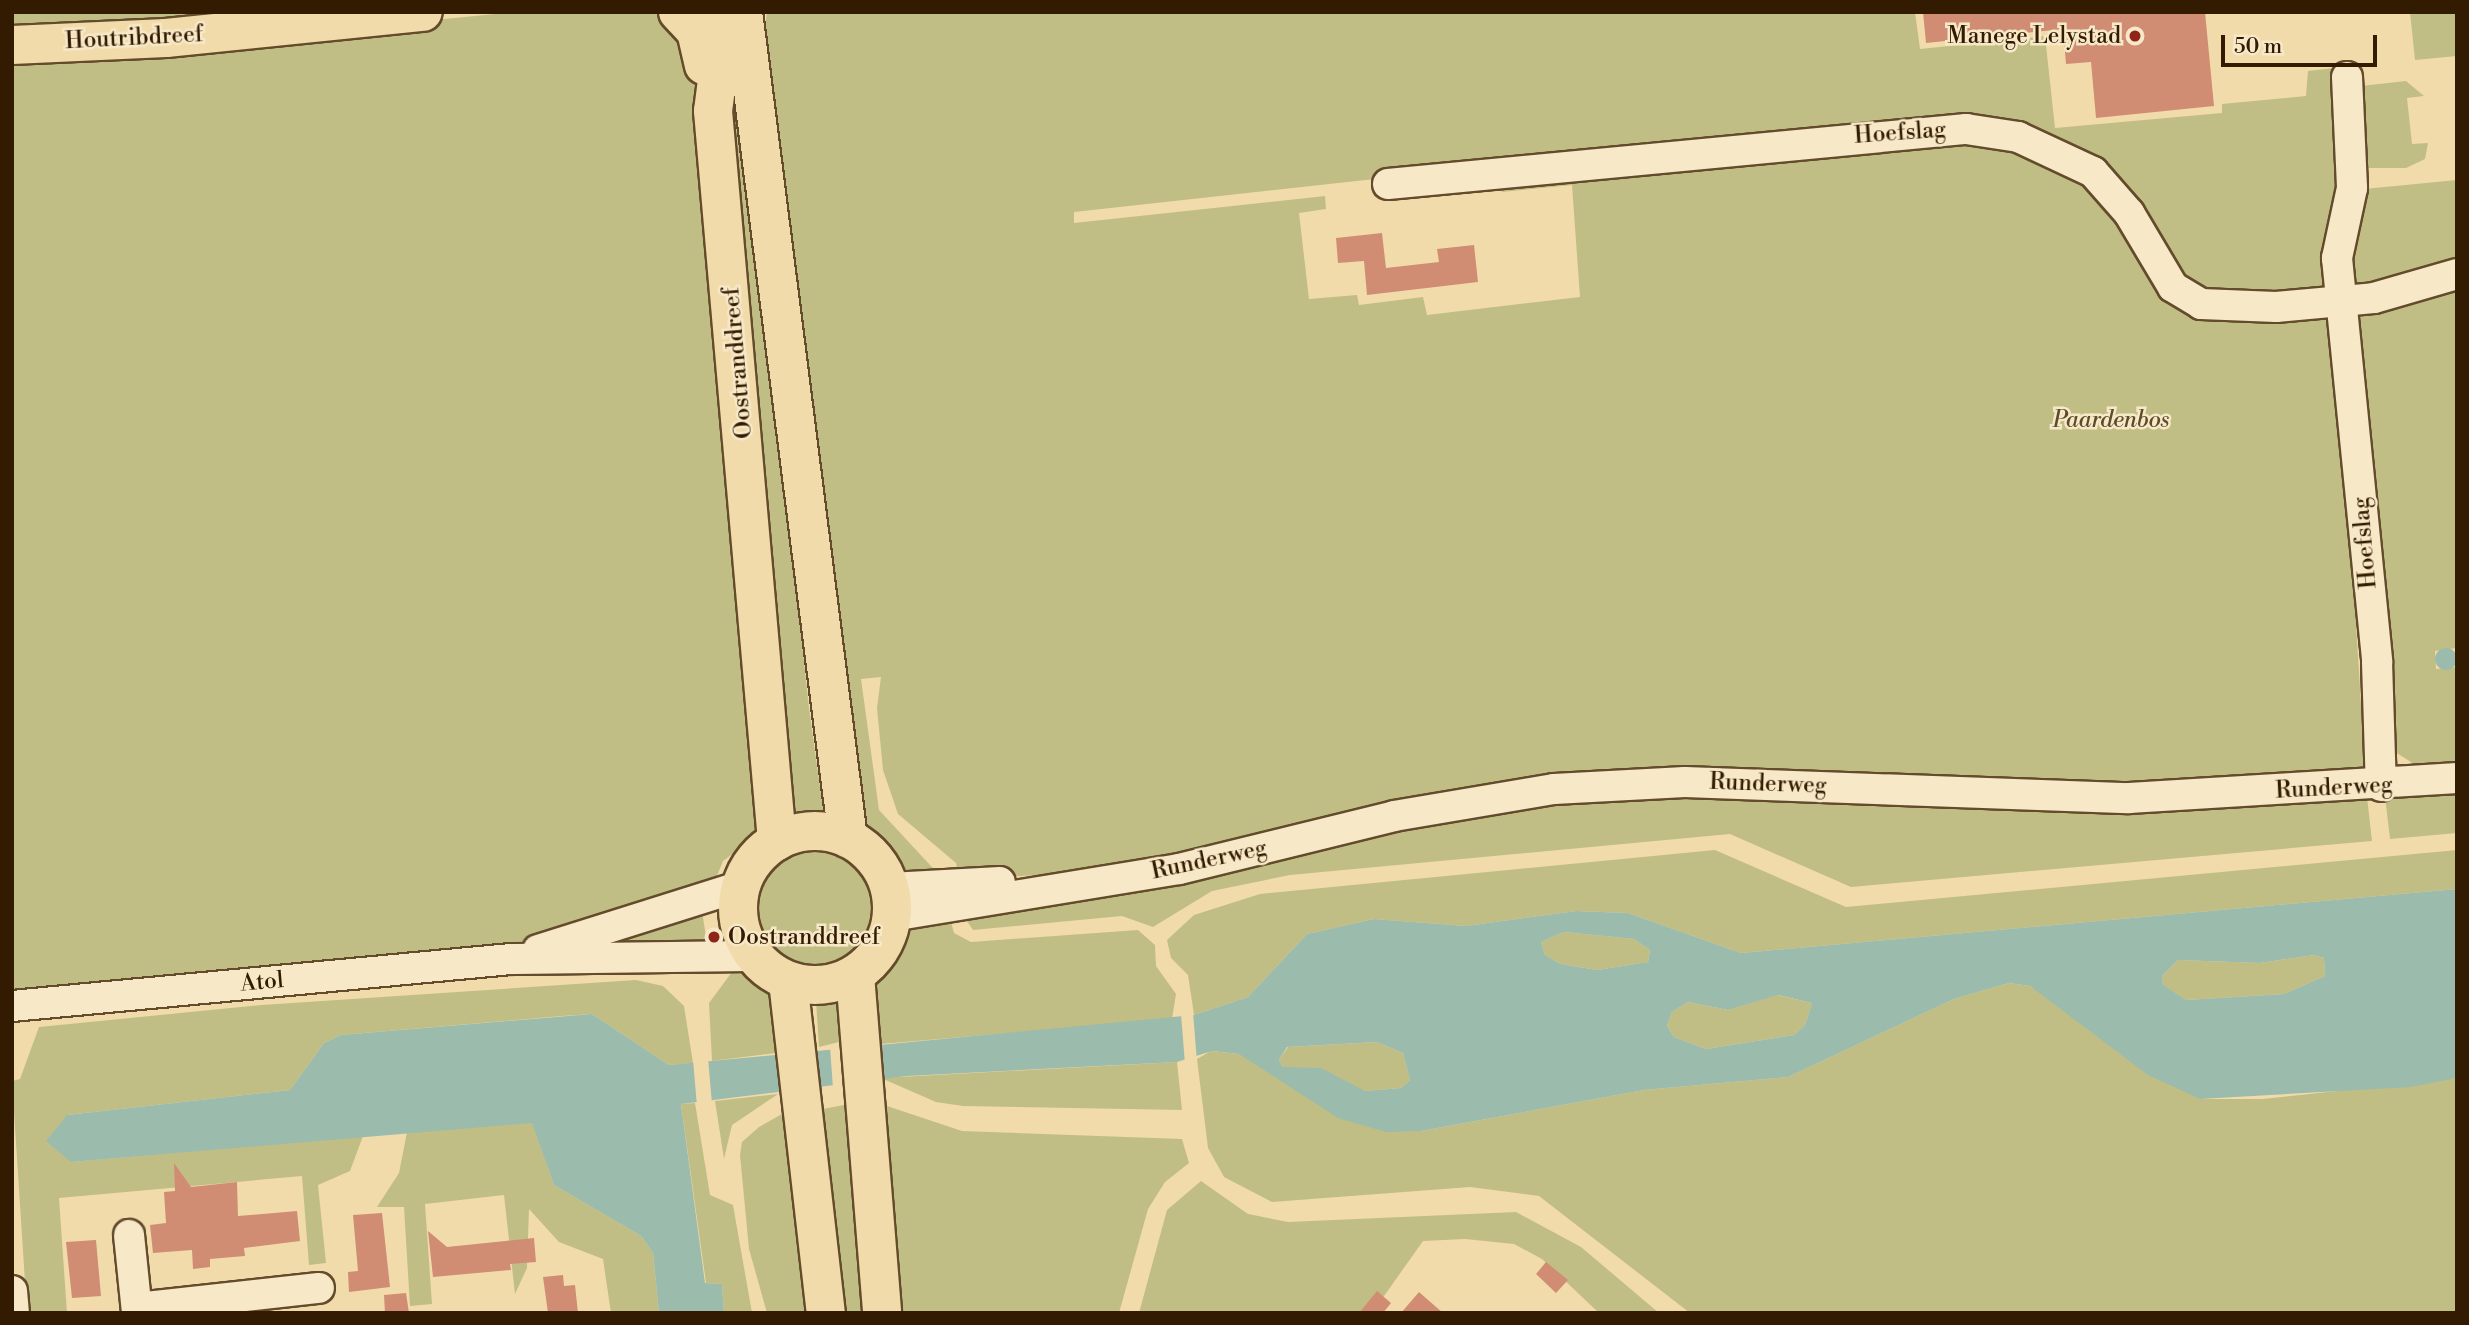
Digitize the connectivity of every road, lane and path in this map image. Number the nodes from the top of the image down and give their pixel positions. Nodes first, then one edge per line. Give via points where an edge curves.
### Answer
1 (423, 12) edge
2 (678, 12) edge
3 (756, 12) edge
4 (710, 13) edge
5 (744, 13) edge
6 (12, 45) edge
7 (2347, 77) dead end
8 (756, 89) junction
9 (713, 111) junction
10 (1388, 184) dead end
11 (2457, 274) edge
12 (2340, 301) junction
13 (2457, 778) edge
14 (2381, 786) junction
15 (848, 838) junction
16 (777, 841) junction
17 (741, 886) junction
18 (891, 902) junction
19 (754, 956) junction
20 (511, 959) junction
21 (855, 975) junction
22 (788, 981) junction
23 (12, 1006) edge
24 (129, 1235) dead end
25 (319, 1288) dead end
26 (12, 1291) edge
27 (137, 1310) edge
28 (14, 1313) edge
29 (826, 1313) edge
30 (882, 1313) edge

1 - 6 main road, Houtribdreef via 166,38
2 - 9 main road via 700,39
3 - 8 main road
4 - 5 main road
4 - 9 main road, Oostranddreef via 719,65
5 - 8 main road
7 - 12 street, Hoefslag via 2352,178 2337,258
8 - 15 main road via 800,495
9 - 16 main road, Oostranddreef
10 - 12 street, Hoefslag via 1899,131 1989,131 2036,143 2093,172 2129,212 2162,273 2186,297 2248,308
11 - 12 street, Hoefslag
12 - 14 street, Hoefslag via 2377,662 2385,768
13 - 14 street, Runderweg
14 - 18 street, Runderweg via 2032,799 1685,782 1554,789 1394,816 1179,869 1088,883 1037,880
15 - 16 main road via 812,831
15 - 18 main road via 870,854
16 - 17 main road
17 - 19 main road via 739,922
17 - 20 street, Atol
18 - 21 main road via 881,950
19 - 20 street, Atol
19 - 22 main road
20 - 23 street, Atol
21 - 22 main road via 822,985
21 - 30 main road
22 - 29 main road
24 - 27 street
25 - 27 street
26 - 28 street

